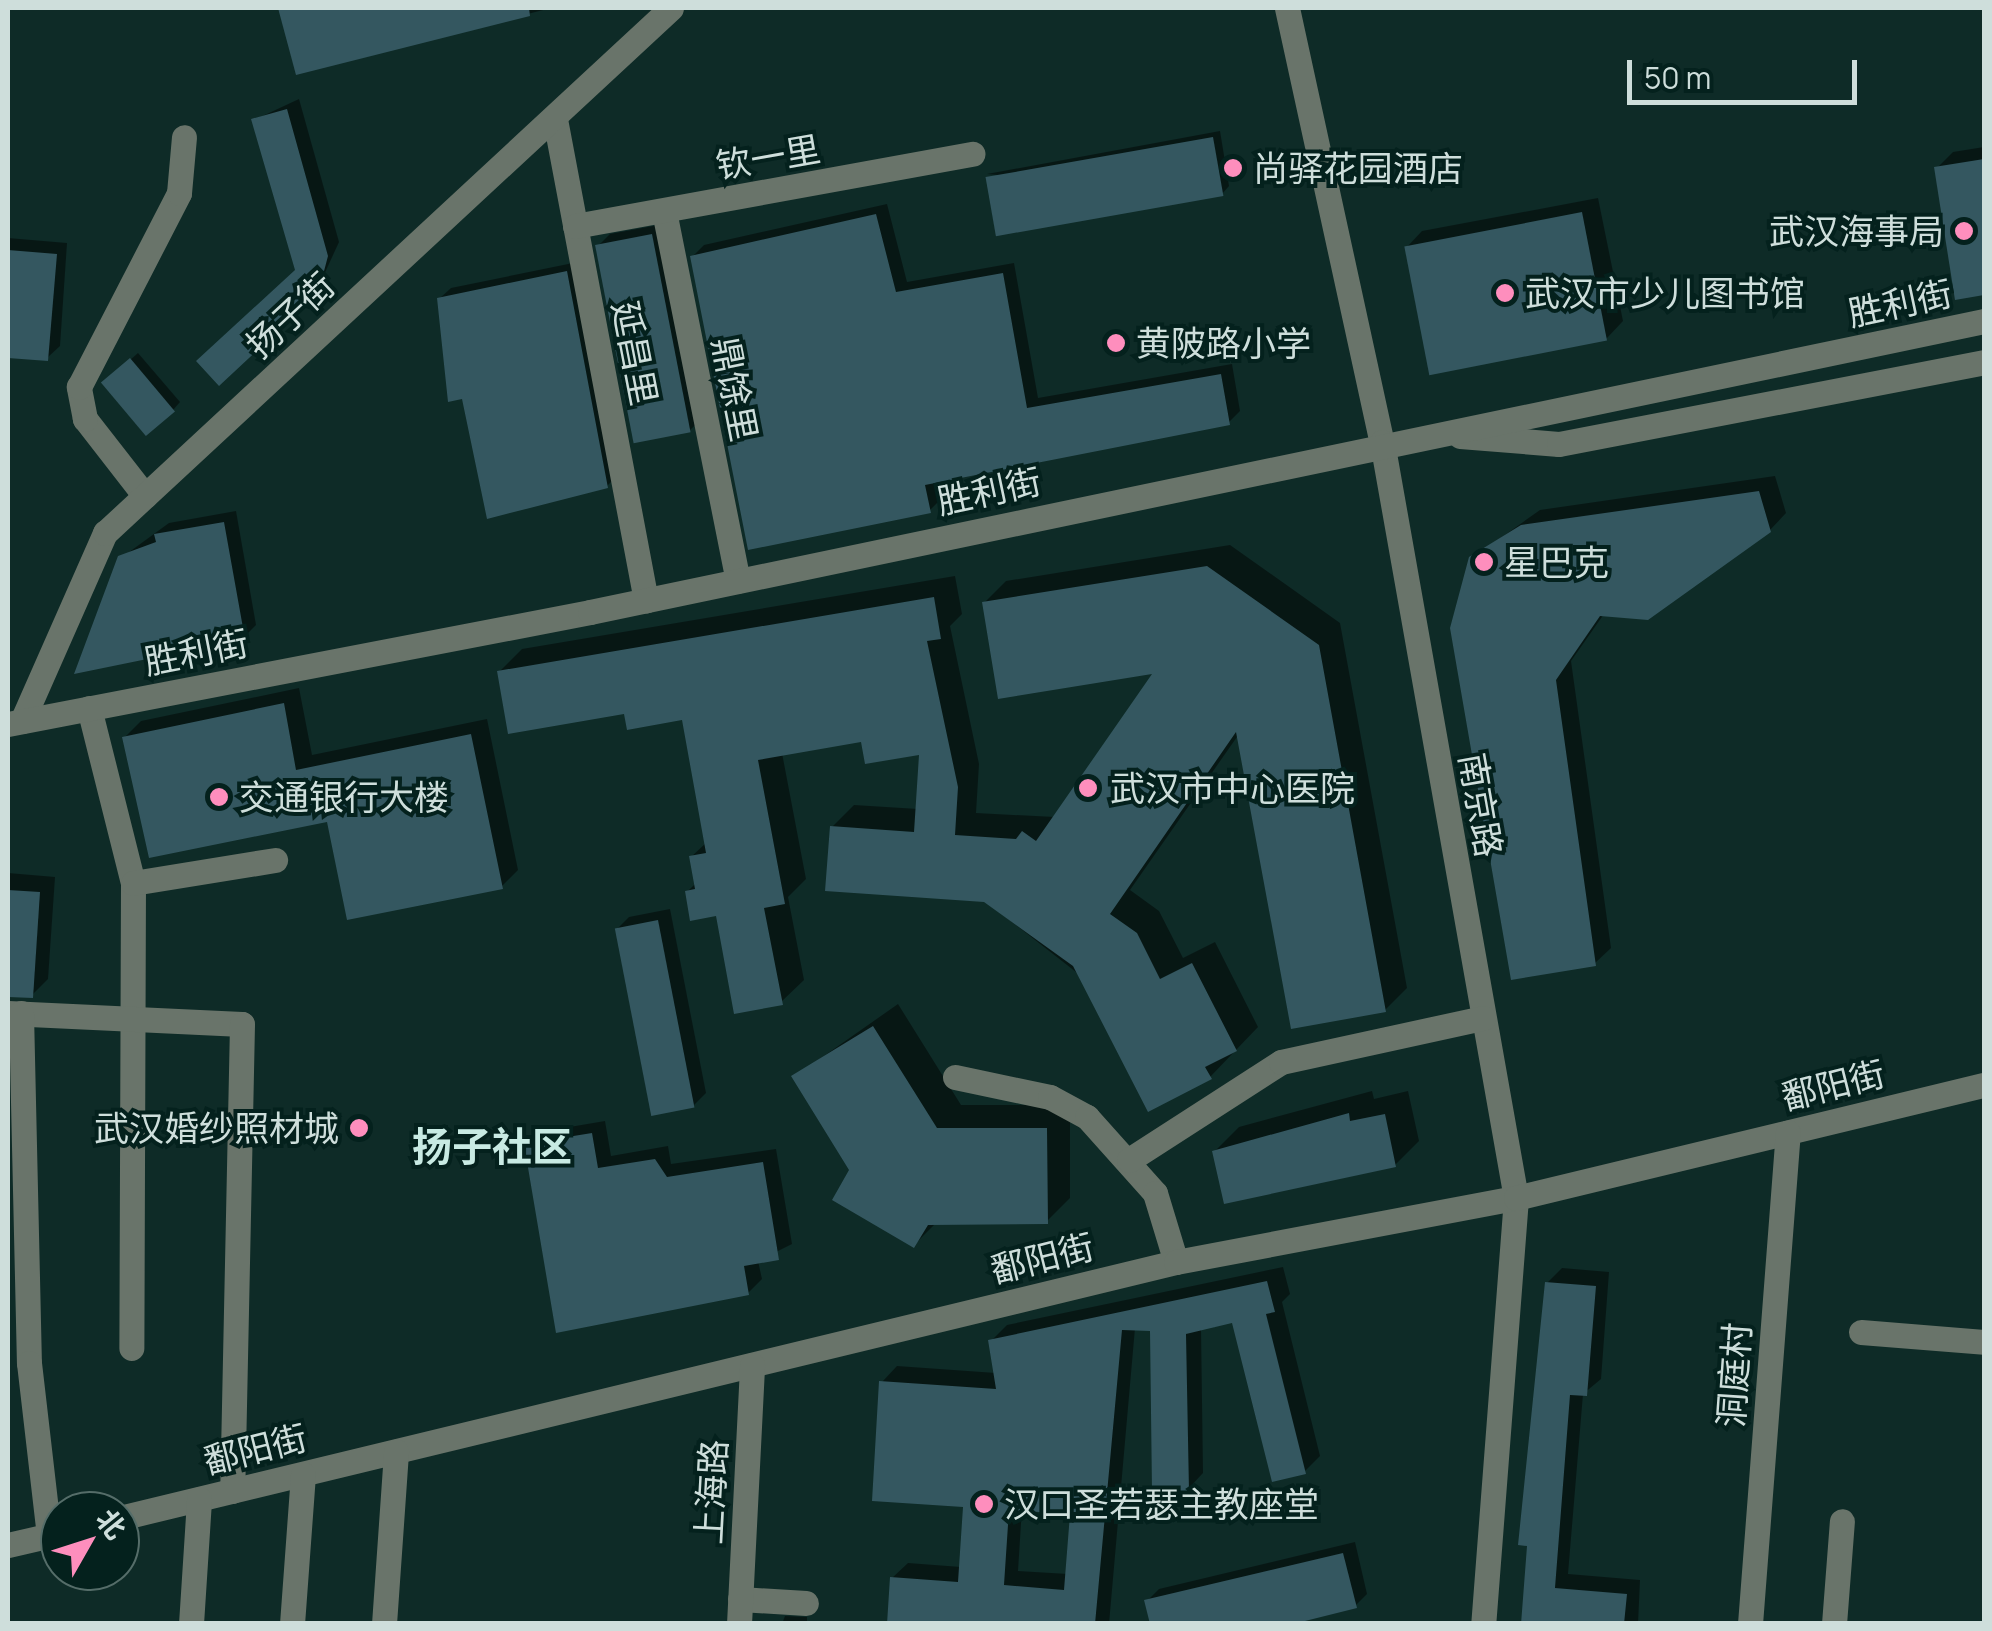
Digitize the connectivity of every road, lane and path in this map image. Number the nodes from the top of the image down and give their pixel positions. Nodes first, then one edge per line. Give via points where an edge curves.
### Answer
1 (671, 8) edge
2 (1286, 8) edge
3 (555, 119) junction
4 (184, 137) dead end
5 (974, 154) dead end
6 (664, 211) junction
7 (575, 226) junction
8 (1984, 321) edge
9 (1984, 362) edge
10 (1445, 433) junction
11 (1382, 442) junction
12 (145, 496) junction
13 (738, 581) junction
14 (646, 600) junction
15 (89, 708) junction
16 (15, 722) edge
17 (274, 860) dead end
18 (133, 883) junction
19 (14, 1013) edge
20 (1483, 1018) junction
21 (131, 1021) junction
22 (955, 1077) dead end
23 (1984, 1085) edge
24 (1788, 1132) junction
25 (1129, 1160) junction
26 (1516, 1198) junction
27 (1176, 1262) junction
28 (1860, 1332) dead end
29 (1984, 1342) edge
30 (131, 1348) dead end
31 (752, 1365) junction
32 (396, 1451) junction
33 (303, 1474) junction
34 (48, 1491) edge
35 (232, 1491) junction
36 (200, 1499) junction
37 (140, 1513) edge
38 (1842, 1521) dead end
39 (40, 1538) edge
40 (8, 1546) edge
41 (806, 1603) dead end
42 (740, 1611) edge
43 (190, 1624) edge
44 (292, 1624) edge
45 (384, 1624) edge
46 (1484, 1624) edge
47 (1750, 1624) edge
48 (1834, 1624) edge

1 - 3 street, 扬子街
2 - 11 street, 南京路
3 - 7 street, 延昌里
3 - 12 street, 扬子街
4 - 12 street via 179,193 79,387 84,419
5 - 6 street, 钦一里
6 - 7 street, 钦一里
6 - 13 street, 鼎馀里
7 - 14 street, 延昌里
8 - 10 street, 胜利街
9 - 10 street via 1559,444
10 - 11 street, 胜利街
11 - 13 street, 胜利街
11 - 20 street, 南京路
12 - 16 street, 扬子街 via 105,533
13 - 14 street, 胜利街
14 - 15 street, 胜利街
15 - 16 street, 胜利街
15 - 18 street
17 - 18 street
18 - 21 street
19 - 21 street
19 - 34 street via 29,1363
20 - 25 street via 1281,1062
20 - 26 street, 南京路
21 - 30 street
21 - 35 street via 242,1024
22 - 25 street via 1066,1104
23 - 24 street, 鄱阳街
24 - 26 street, 鄱阳街
24 - 47 street, 洞庭村
25 - 27 street via 1155,1193
26 - 27 street, 鄱阳街
26 - 46 street, 南京路
27 - 31 street, 鄱阳街
28 - 29 street
31 - 32 street, 鄱阳街
31 - 42 street, 上海路
32 - 33 street, 鄱阳街
32 - 45 street
33 - 35 street, 鄱阳街
33 - 44 street
35 - 36 street, 鄱阳街
36 - 37 street, 鄱阳街
36 - 43 street
38 - 48 street
39 - 40 street
41 - 42 street

